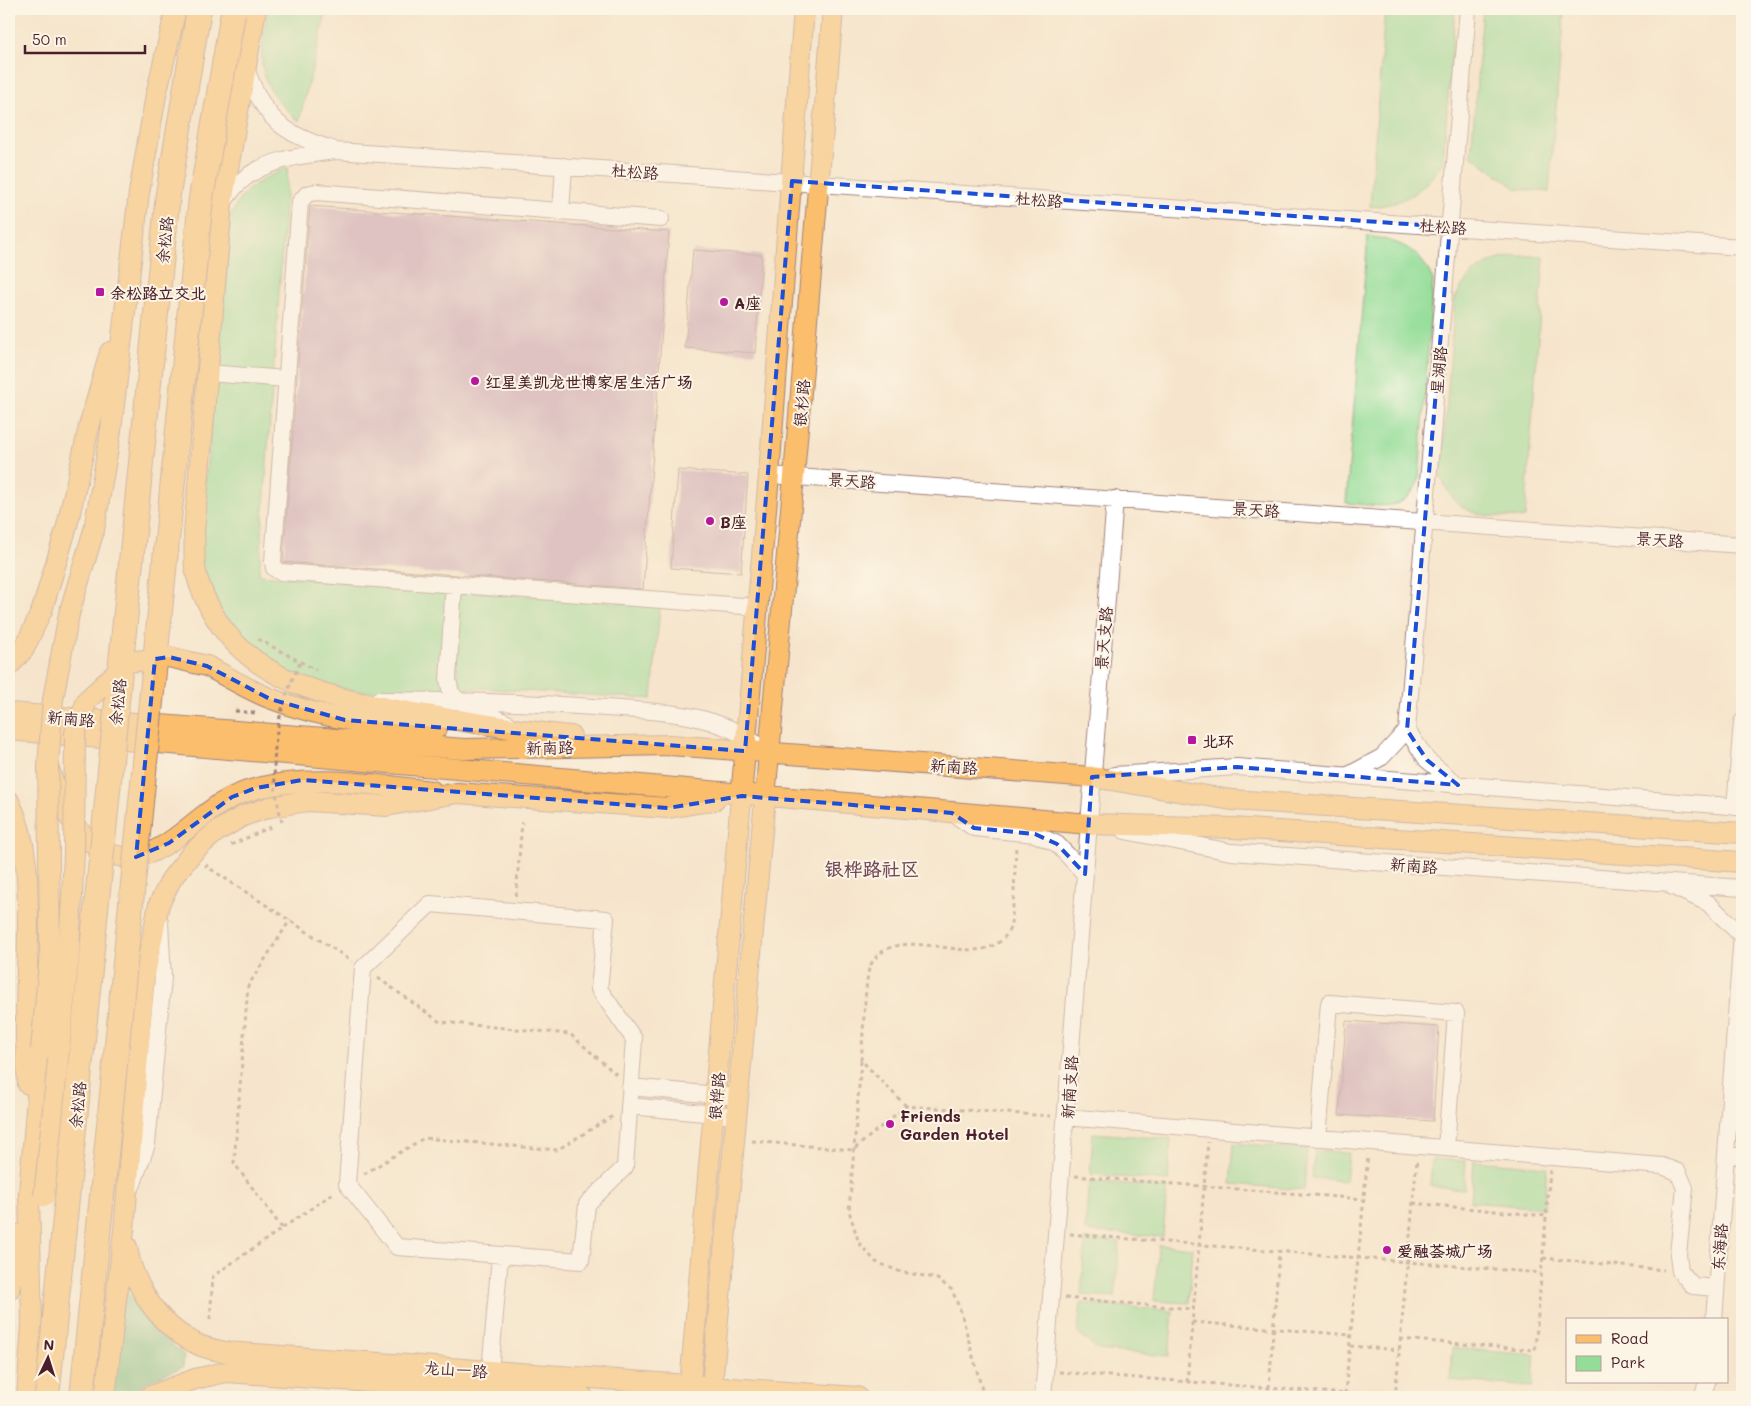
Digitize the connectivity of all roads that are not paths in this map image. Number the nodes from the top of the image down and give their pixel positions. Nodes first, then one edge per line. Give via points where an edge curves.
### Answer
1 (176, 9) edge
2 (199, 9) edge
3 (804, 9) edge
4 (833, 9) edge
5 (1468, 9) edge
6 (245, 11) edge
7 (247, 71) junction
8 (336, 151) junction
9 (564, 166) junction
10 (792, 181) junction
11 (820, 184) junction
12 (222, 203) junction
13 (561, 212) junction
14 (660, 219) dead end
15 (1450, 227) junction
16 (1742, 247) edge
17 (127, 289) junction
18 (208, 373) junction
19 (286, 379) junction
20 (769, 475) junction
21 (794, 476) junction
22 (1115, 499) junction
23 (1426, 522) junction
24 (1742, 545) edge
25 (454, 584) junction
26 (758, 607) junction
27 (9, 666) edge
28 (345, 699) junction
29 (459, 701) junction
30 (9, 713) edge
31 (1742, 722) edge
32 (9, 730) edge
33 (1407, 730) junction
34 (524, 731) junction
35 (670, 744) junction
36 (745, 744) junction
37 (769, 752) junction
38 (48, 766) junction
39 (1346, 776) junction
40 (1092, 777) junction
41 (1458, 785) junction
42 (457, 793) junction
43 (742, 796) junction
44 (766, 798) junction
45 (9, 801) edge
46 (1739, 807) edge
47 (952, 813) junction
48 (1088, 824) junction
49 (1742, 833) edge
50 (1742, 862) edge
51 (1085, 874) junction
52 (1662, 882) junction
53 (1742, 888) edge
54 (1742, 934) edge
55 (630, 1088) junction
56 (715, 1105) junction
57 (629, 1106) junction
58 (737, 1107) junction
59 (1066, 1117) junction
60 (1318, 1138) junction
61 (32, 1139) junction
62 (1446, 1148) junction
63 (1734, 1155) edge
64 (36, 1195) junction
65 (124, 1230) junction
66 (500, 1256) junction
67 (1716, 1288) junction
68 (9, 1290) edge
69 (1714, 1318) edge
70 (490, 1372) junction
71 (1705, 1384) edge
72 (1714, 1384) edge
73 (690, 1391) edge
74 (711, 1391) edge
75 (480, 1394) edge
76 (27, 1397) edge
77 (47, 1397) edge
78 (82, 1397) edge
79 (105, 1397) edge
80 (148, 1397) edge
81 (583, 1397) edge
82 (858, 1397) edge
83 (1043, 1397) edge
84 (1702, 1397) edge
85 (1716, 1397) edge

1 - 17 main road via 156,95
2 - 77 highway, 余松路, bridge via 168,194
3 - 10 main road, 银杉路
4 - 11 main road, 银杉路
5 - 15 street, 星湖路
6 - 7 main road
6 - 78 highway, 余松路, bridge via 201,198
7 - 8 street via 257,99 271,116 301,138
7 - 12 main road
8 - 9 street, 杜松路
8 - 12 street via 281,161 258,170 240,182
9 - 10 street, 杜松路
9 - 13 street
10 - 11 street, 杜松路
10 - 20 main road, 银杉路
11 - 15 street, 杜松路
11 - 21 main road, 银杉路
12 - 18 main road
13 - 14 street
13 - 19 street via 316,192 307,194 300,202
15 - 16 street, 杜松路
15 - 23 street, 星湖路
17 - 27 main road via 89,427 67,526 42,610 24,649
17 - 38 main road, bridge via 111,430 94,530 68,614 52,700
18 - 19 street
18 - 28 main road via 194,533 195,568 203,596 218,625 243,652 276,676
19 - 25 street via 274,568 280,572
20 - 21 street, 景天路
20 - 26 main road, 银杉路
21 - 22 street, 景天路
21 - 37 main road, 银杉路
22 - 23 street, 景天路
22 - 40 street, 景天支路
23 - 24 street, 景天路
23 - 33 street, 星湖路
25 - 26 street
25 - 29 street via 448,680 451,693
26 - 36 main road, 银杉路
28 - 29 street
28 - 34 main road
29 - 34 street
29 - 36 street via 534,702 688,714 717,722
30 - 35 main road, 新南路 via 464,749
31 - 46 street
32 - 43 main road, 新南路
33 - 39 street via 1382,757
33 - 41 street via 1427,760
34 - 35 main road
34 - 64 main road, bridge via 345,720 270,699 207,666 170,657 128,662 87,700 76,733 69,954
35 - 36 main road, 新南路
36 - 37 main road, 新南路
36 - 43 main road, 银杉路
37 - 40 main road, 新南路
37 - 44 main road, 银杉路
38 - 42 main road via 71,822 87,841 110,854 132,857 150,854 208,811 256,788 302,780
38 - 61 main road, bridge via 50,952
39 - 40 street, 新南路 via 1237,767
39 - 41 street, 新南路
40 - 48 street, 新南支路
40 - 49 main road, 新南路 via 1232,800
41 - 46 street, 新南路
42 - 43 main road via 668,808
42 - 65 main road via 386,806 308,801 270,806 242,816 216,832 193,852 172,878 159,904 144,979
43 - 44 main road, 新南路
43 - 56 main road, 银桦路
44 - 47 main road, 新南路
44 - 58 main road, 银桦路
45 - 61 main road via 28,878 25,1047
47 - 48 main road, 新南路
47 - 51 street via 974,828 1035,834 1057,844
48 - 50 main road, 新南路 via 1233,828
48 - 51 street, 新南支路
48 - 52 street, 新南路 via 1231,852
51 - 59 street, 新南支路
52 - 53 street, 新南路
52 - 54 street via 1708,903
54 - 63 street, 东海路
55 - 56 street
55 - 57 street
55 - 66 street via 634,1039 600,989 606,920 430,904 363,968 347,1184 397,1246
56 - 57 street
56 - 58 street
56 - 73 main road, 银桦路
57 - 66 street via 625,1167 587,1204 581,1262
58 - 74 main road, 银桦路
59 - 60 street
59 - 83 street, 新南支路
60 - 62 street
60 - 62 street via 1330,1003 1408,1009 1456,1014
61 - 64 main road
62 - 67 street via 1662,1166 1678,1172 1685,1188 1678,1254 1680,1272 1693,1286
63 - 67 street, 东海路
64 - 68 main road
64 - 76 main road
65 - 70 main road, 龙山一路 via 129,1264 156,1313 176,1332 194,1343 226,1352
65 - 79 main road
66 - 70 street
67 - 69 street, 东海路
70 - 73 main road, 龙山一路
71 - 84 street
72 - 85 street
73 - 74 main road, 龙山一路
74 - 82 main road, 龙山一路
75 - 80 main road, 龙山一路 via 226,1372 194,1379
75 - 81 main road, 龙山一路

